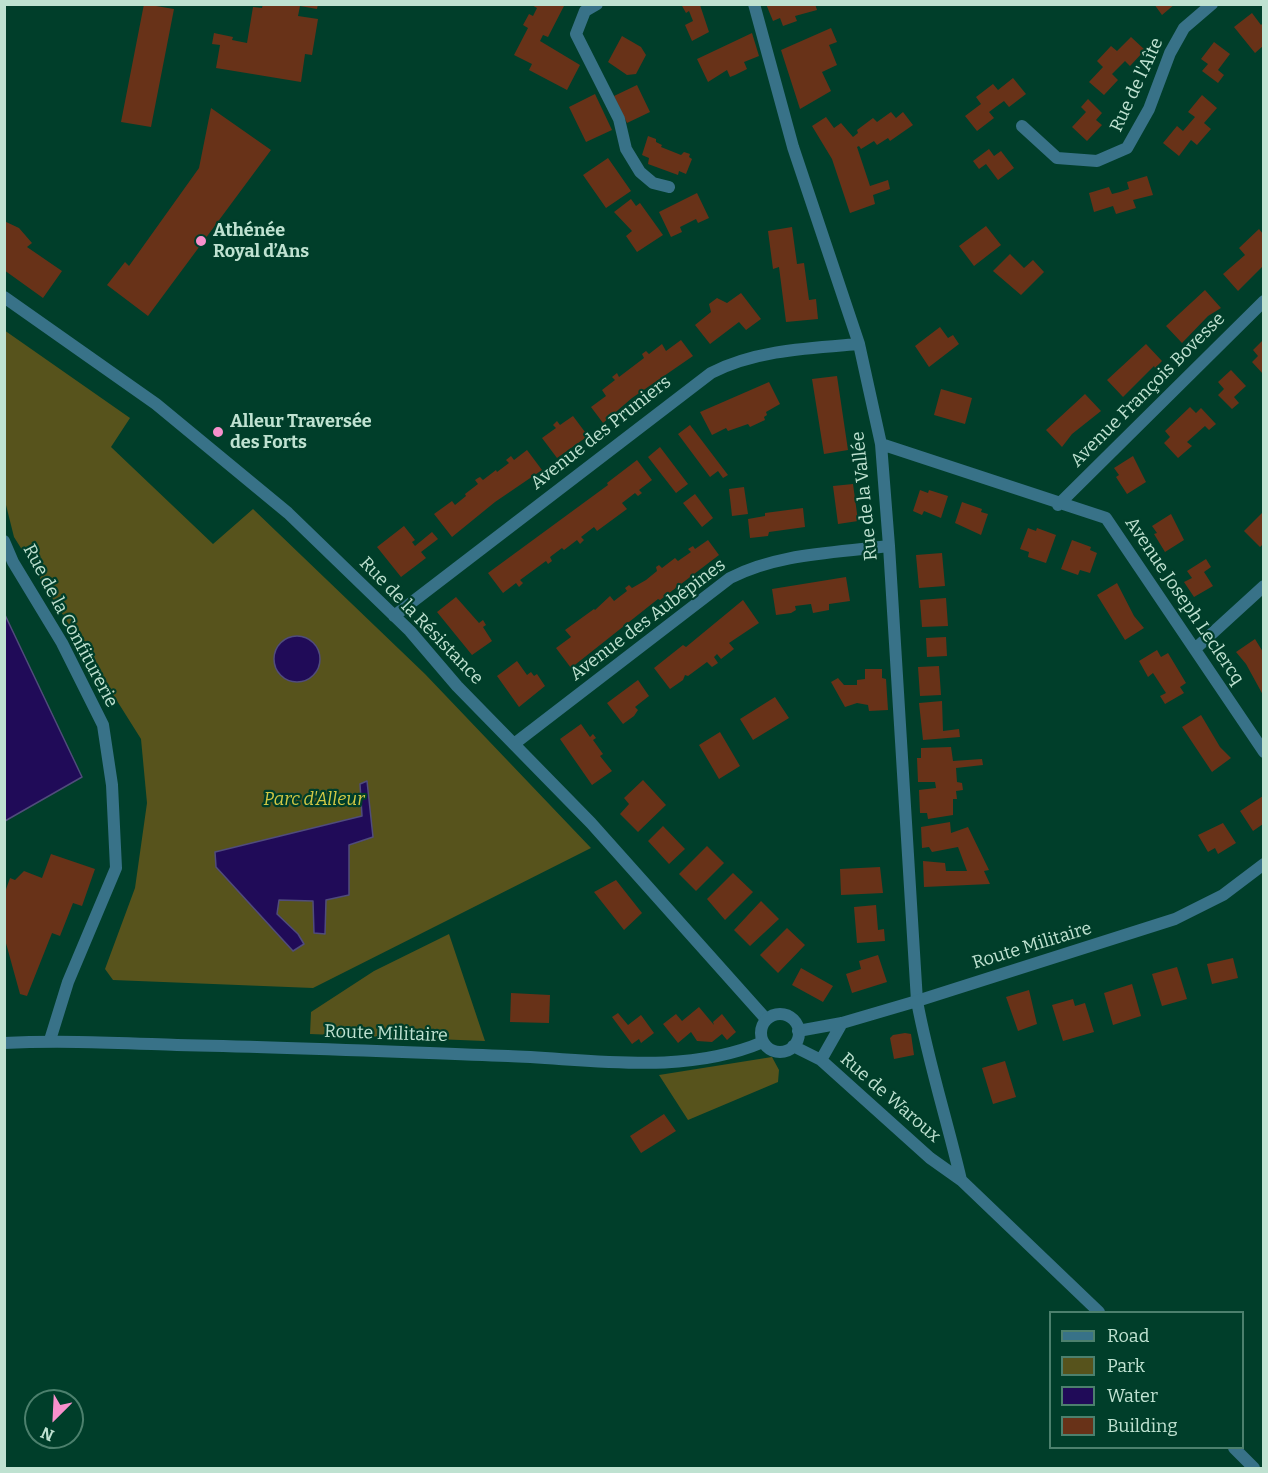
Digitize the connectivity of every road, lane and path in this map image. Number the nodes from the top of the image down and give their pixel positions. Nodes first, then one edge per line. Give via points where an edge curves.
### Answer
1 (597, 4) edge
2 (754, 4) edge
3 (1212, 4) edge
4 (1022, 126) dead end
5 (669, 187) dead end
6 (4, 297) edge
7 (1263, 301) edge
8 (858, 344) junction
9 (880, 444) junction
10 (1058, 505) junction
11 (4, 541) edge
12 (890, 546) junction
13 (1263, 586) edge
14 (394, 616) junction
15 (1195, 649) junction
16 (514, 744) junction
17 (1263, 752) edge
18 (1263, 864) edge
19 (917, 1000) junction
20 (766, 1019) junction
21 (842, 1023) junction
22 (798, 1031) junction
23 (50, 1040) junction
24 (763, 1042) junction
25 (4, 1043) edge
26 (793, 1046) junction
27 (821, 1060) junction
28 (961, 1180) junction
29 (1098, 1311) edge
30 (1235, 1449) edge
31 (1254, 1468) edge

1 - 5 street via 585,11 576,34 619,119 626,149 635,165 653,183
2 - 8 street, Rue de la Vallée via 793,147
3 - 4 street, Rue de l'Aîte via 1184,28 1149,109 1127,148 1097,161 1057,158
6 - 14 street, Rue de la Résistance via 156,404 288,513
7 - 10 street, Avenue François Bovesse
8 - 9 street, Rue de la Vallée
8 - 14 street, Avenue des Pruniers via 750,358 711,373
9 - 10 street, Avenue Joseph Leclercq
9 - 12 street, Rue de la Vallée
10 - 15 street, Avenue Joseph Leclercq via 1106,518
11 - 23 street, Rue de la Confiturerie via 103,725 112,785 116,868 68,982
12 - 16 street, Avenue des Aubépines via 777,560 730,578
12 - 19 street, Rue de la Vallée
13 - 15 street
14 - 16 street, Rue de la Résistance
15 - 17 street, Avenue Joseph Leclercq
16 - 20 street, Rue de la Résistance via 591,823
18 - 19 street, Route Militaire via 1223,895 1175,919
19 - 21 street, Route Militaire
19 - 28 street, Rue de Waroux
20 - 22 street via 777,1014 789,1016
20 - 24 street via 761,1030
21 - 22 street, Route Militaire
21 - 27 street
22 - 26 street
23 - 24 street, Route Militaire via 536,1057 642,1065 736,1053
23 - 25 street, Route Militaire
24 - 26 street via 777,1051
26 - 27 street, Rue de Waroux
27 - 28 street, Rue de Waroux via 930,1158
28 - 29 street, Rue de Waroux
30 - 31 street

